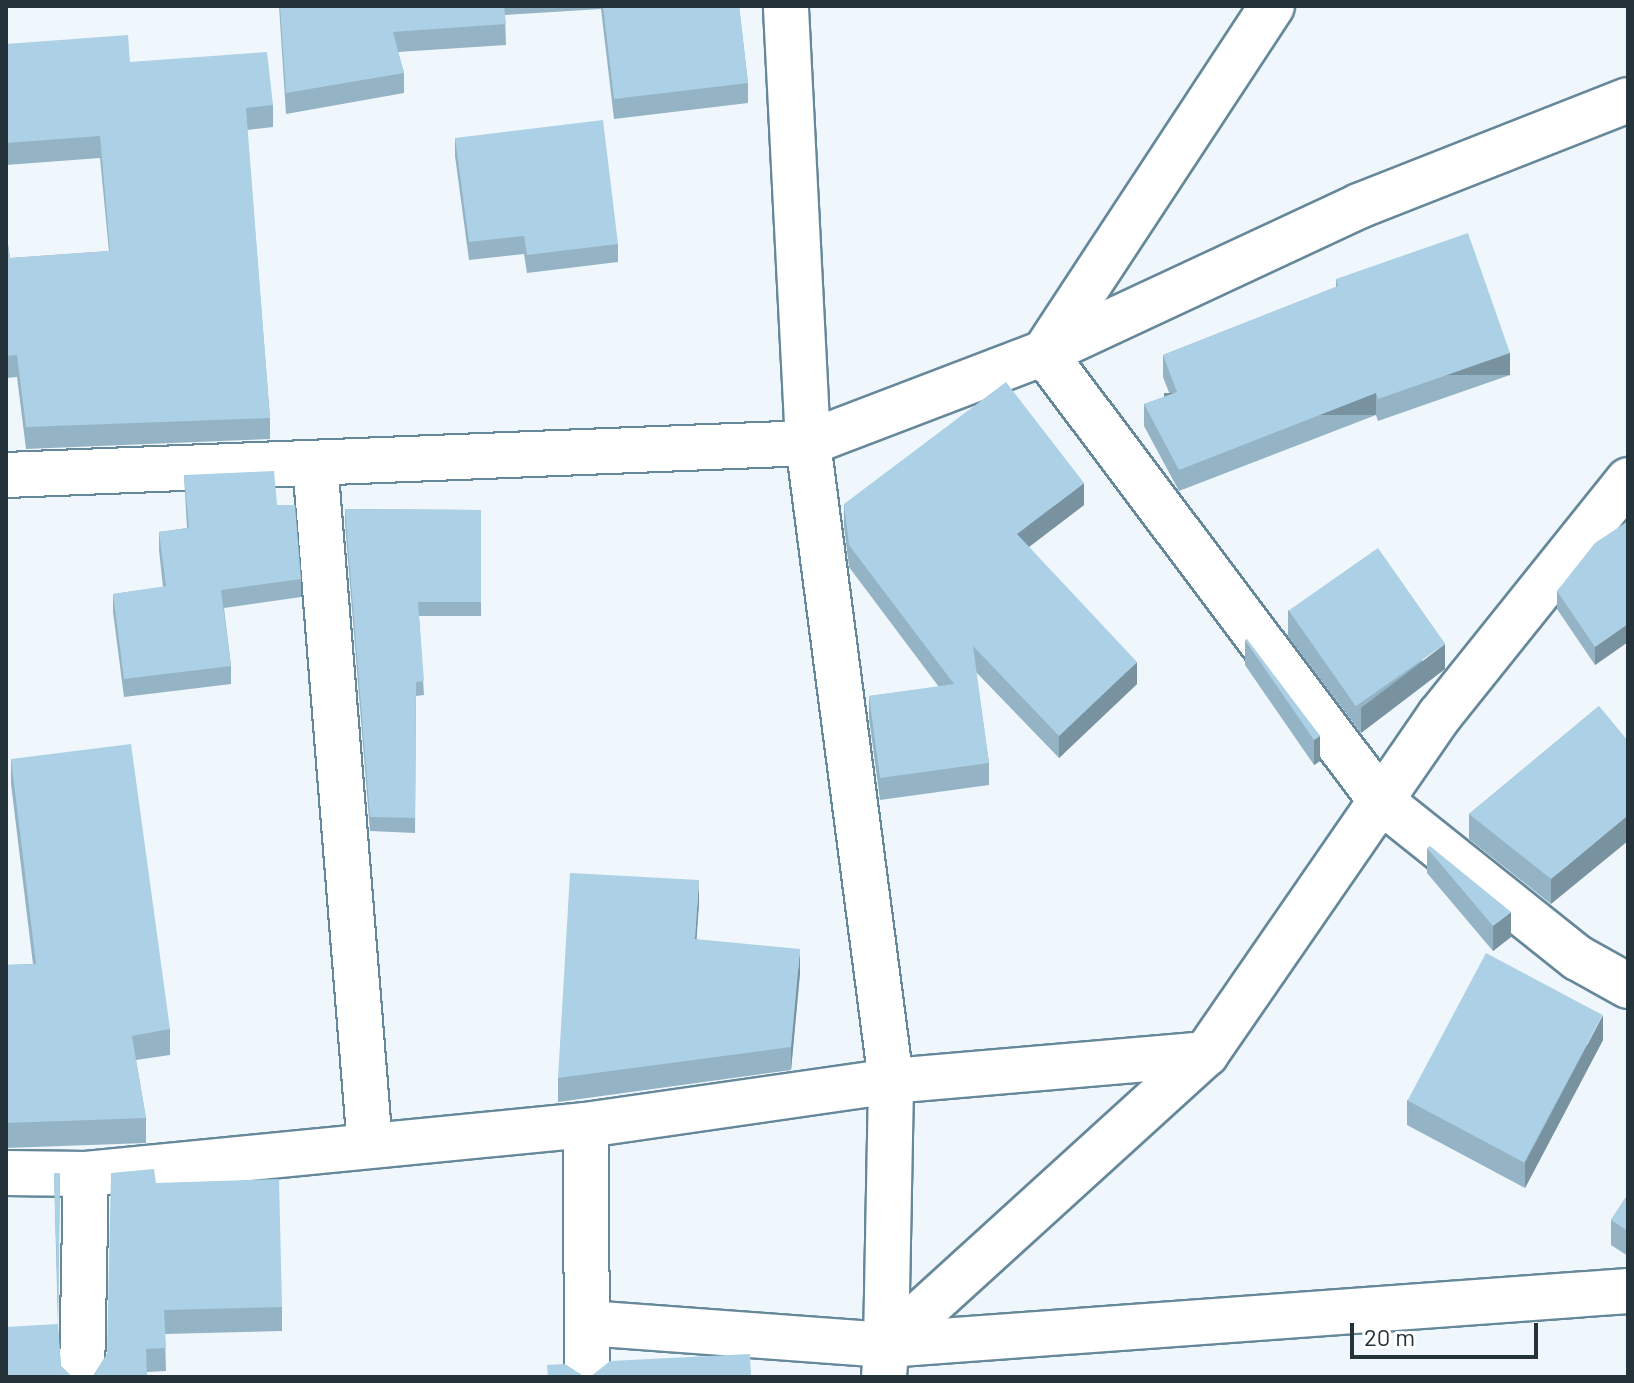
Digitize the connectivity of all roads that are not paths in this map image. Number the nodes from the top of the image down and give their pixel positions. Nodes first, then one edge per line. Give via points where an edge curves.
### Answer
1 (786, 6) edge
2 (1272, 6) edge
3 (1628, 100) edge
4 (1044, 353) junction
5 (808, 443) junction
6 (315, 463) junction
7 (6, 475) edge
8 (1628, 480) edge
9 (1381, 801) junction
10 (1628, 986) edge
11 (1206, 1054) junction
12 (891, 1081) junction
13 (586, 1125) junction
14 (370, 1146) junction
15 (6, 1173) edge
16 (86, 1174) junction
17 (1628, 1291) edge
18 (587, 1323) junction
19 (885, 1361) edge
20 (82, 1377) edge
21 (587, 1377) edge

1 - 5 street
2 - 4 street
3 - 4 street via 1359,206
4 - 5 street
4 - 9 street
5 - 6 street
5 - 12 street
6 - 7 street
6 - 14 street
8 - 9 street
9 - 10 street via 1578,958
9 - 11 street
11 - 12 street
11 - 19 street
12 - 13 street
12 - 19 street
13 - 14 street
13 - 18 street
14 - 16 street
15 - 16 street
16 - 20 street
17 - 19 street
18 - 19 street
18 - 21 street

